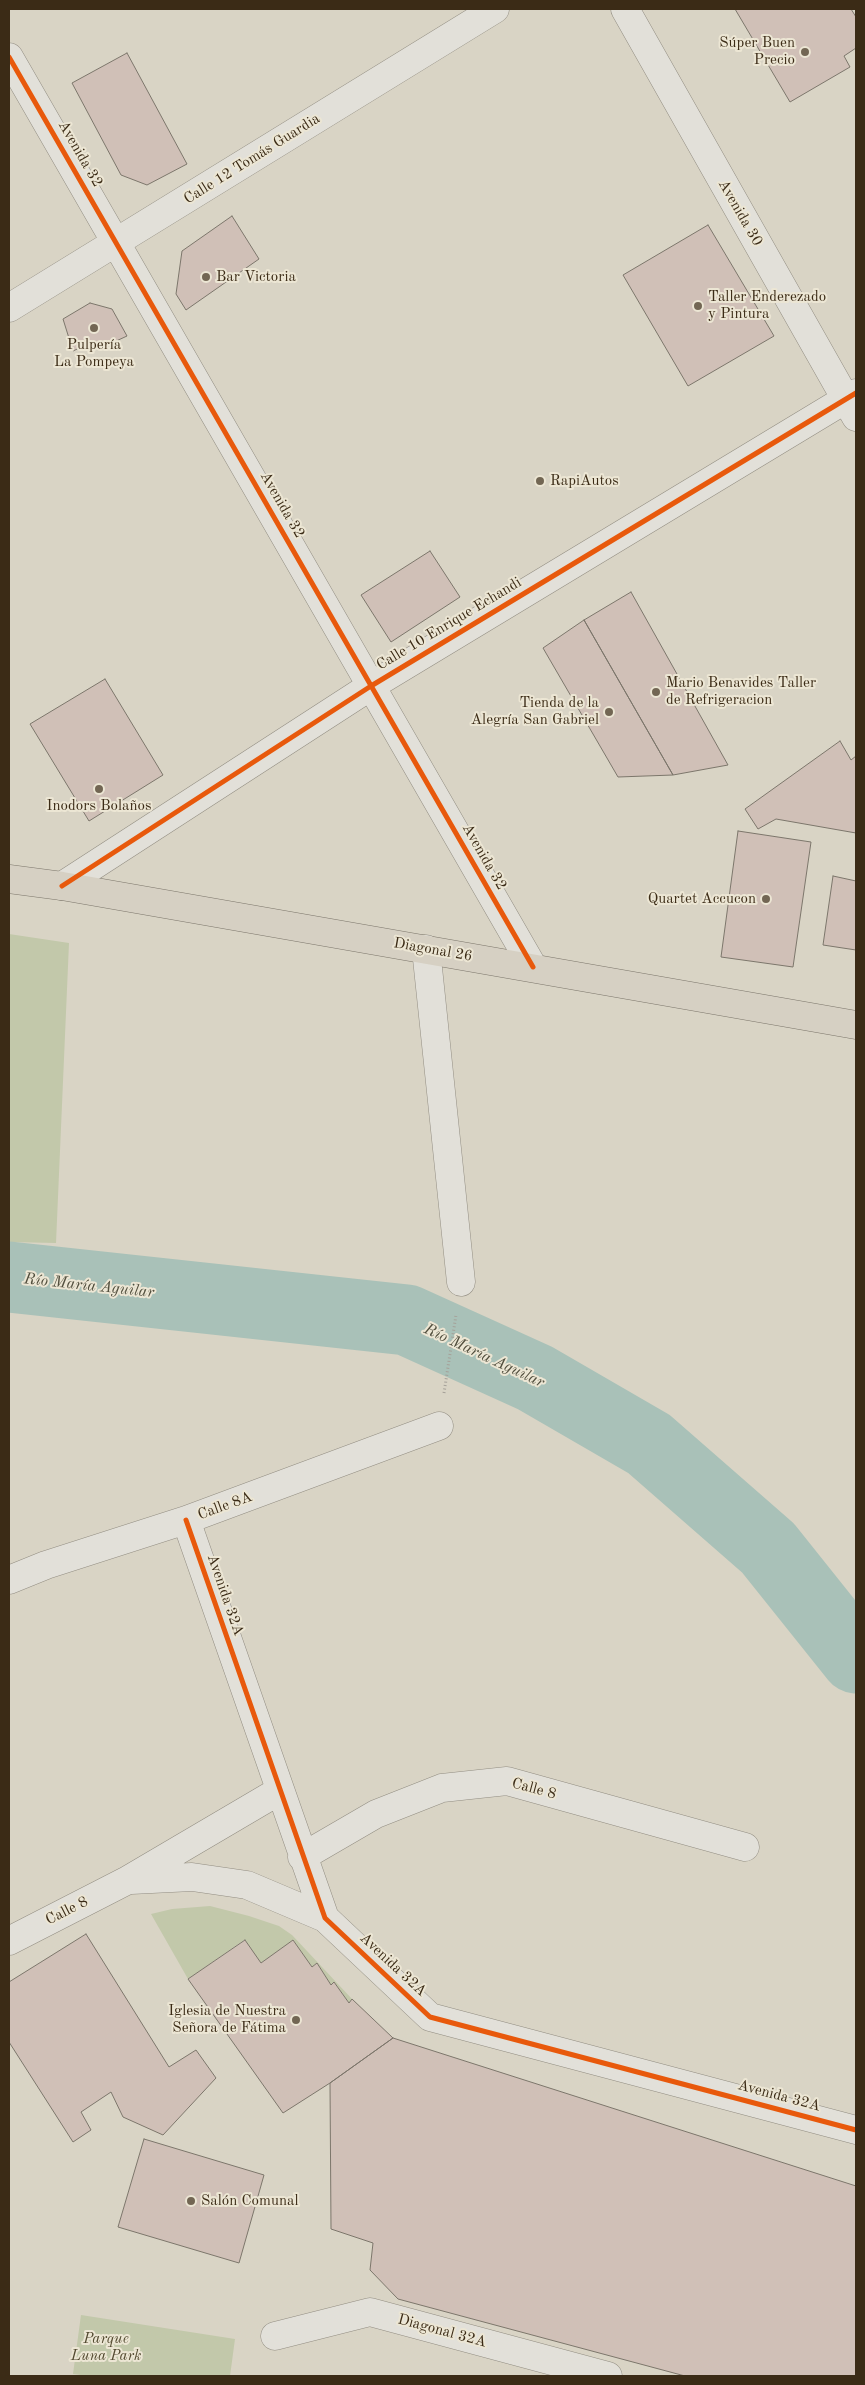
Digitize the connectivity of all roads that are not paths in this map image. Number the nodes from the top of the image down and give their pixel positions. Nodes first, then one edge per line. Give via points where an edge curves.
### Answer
1 (495, 9) edge
2 (625, 9) edge
3 (9, 57) edge
4 (116, 242) junction
5 (9, 308) edge
6 (853, 403) edge
7 (371, 686) junction
8 (9, 879) edge
9 (62, 886) junction
10 (426, 949) junction
11 (533, 967) junction
12 (856, 1024) edge
13 (460, 1282) road end
14 (439, 1426) road end
15 (186, 1520) junction
16 (9, 1580) edge
17 (279, 1791) junction
18 (745, 1847) dead end
19 (302, 1857) junction
20 (126, 1881) junction
21 (325, 1918) junction
22 (9, 1941) edge
23 (856, 2130) edge
24 (274, 2336) dead end
25 (608, 2376) edge

1 - 4 street, Calle 12 Tomás Guardia
2 - 6 street, Avenida 30
3 - 4 street, Avenida 32
4 - 5 street, Calle 12 Tomás Guardia
4 - 7 street, Avenida 32
6 - 7 street, Calle 10 Enrique Echandi
7 - 9 street, Calle 10 Enrique Echandi
7 - 11 street, Avenida 32
8 - 9 main road, Diagonal 26
9 - 10 main road, Diagonal 26
10 - 11 main road, Diagonal 26
10 - 13 street
11 - 12 main road, Diagonal 26
14 - 15 street, Calle 8A
15 - 16 street, Calle 8A
15 - 17 street, Avenida 32A
17 - 19 street, Avenida 32A
17 - 20 street, Calle 8
18 - 19 street, Calle 8 via 507,1781 442,1788 376,1814
19 - 21 street, Avenida 32A
20 - 21 street, Calle 8 via 192,1877 247,1884
20 - 22 street, Calle 8
21 - 23 street, Avenida 32A via 430,2016
24 - 25 street, Diagonal 32A via 370,2312

